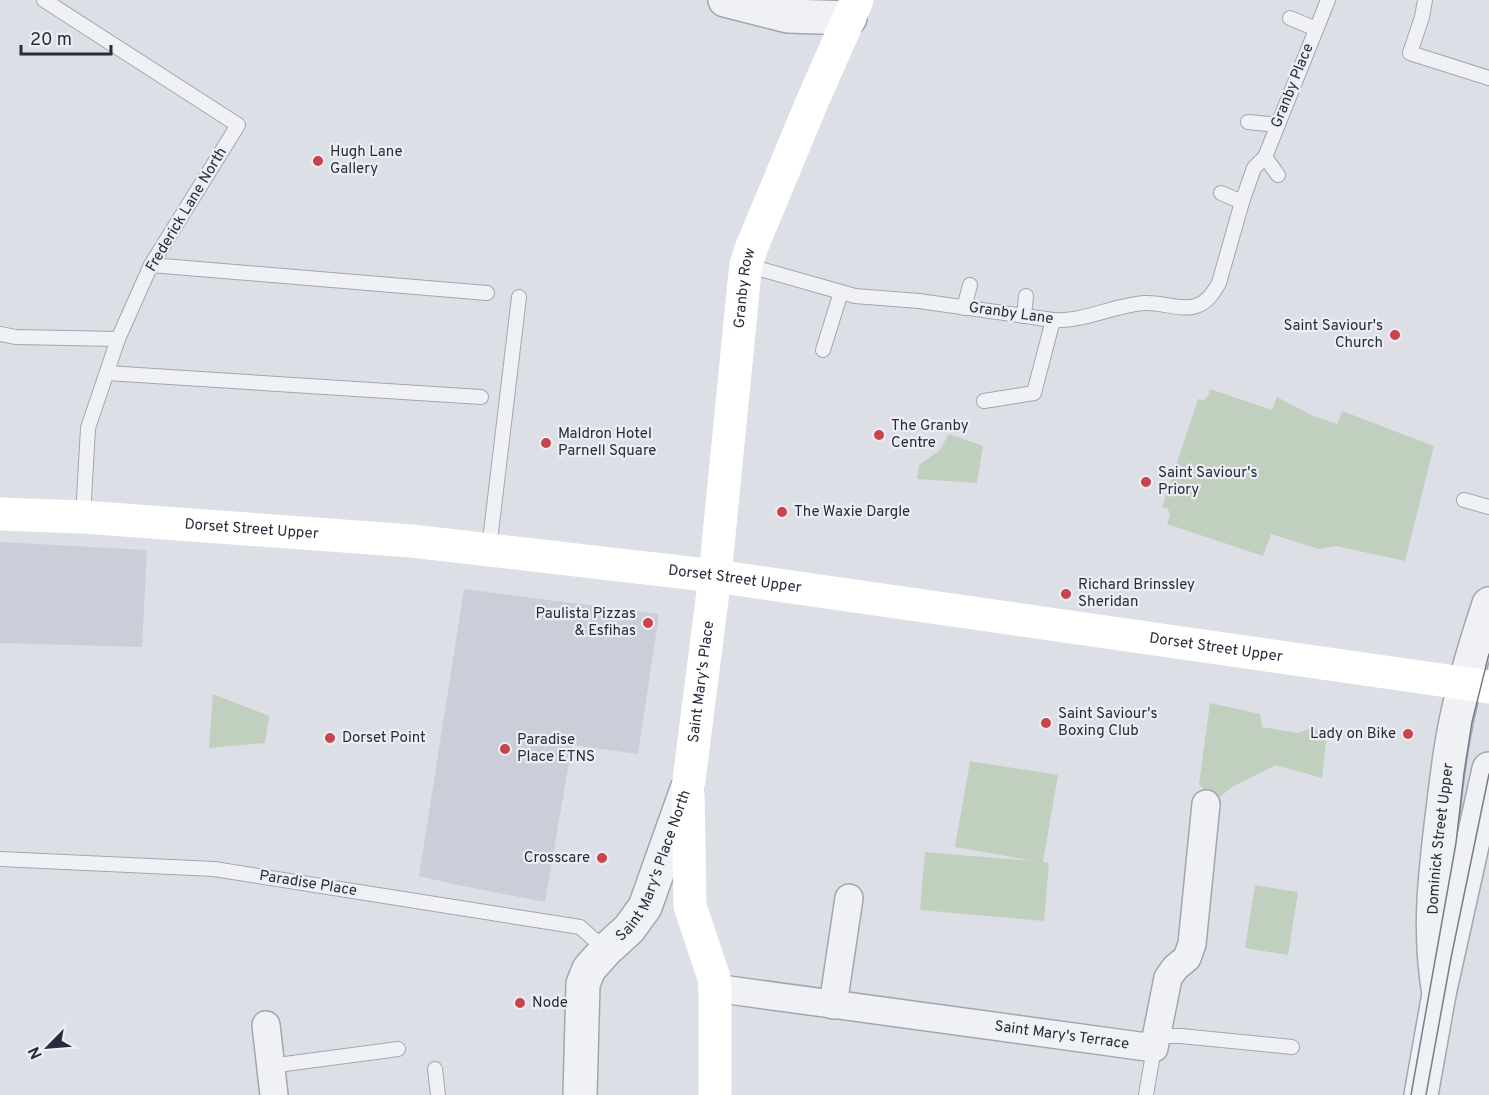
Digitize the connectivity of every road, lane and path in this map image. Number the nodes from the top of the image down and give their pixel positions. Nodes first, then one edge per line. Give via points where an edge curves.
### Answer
1 (44, 0) edge
2 (726, 0) edge
3 (1328, 0) edge
4 (1425, 0) edge
5 (853, 9) edge
6 (1290, 18) dead end
7 (1316, 29) junction
8 (1489, 78) edge
9 (1248, 123) dead end
10 (1278, 125) junction
11 (1265, 157) junction
12 (1254, 168) joint
13 (1278, 175) dead end
14 (1221, 193) dead end
15 (1242, 202) junction
16 (151, 265) junction
17 (746, 265) junction
18 (970, 285) dead end
19 (841, 292) junction
20 (487, 293) dead end
21 (1026, 296) dead end
22 (519, 297) dead end
23 (964, 308) junction
24 (1024, 316) junction
25 (1053, 320) junction
26 (0, 334) edge
27 (118, 339) junction
28 (823, 350) dead end
29 (107, 373) junction
30 (481, 397) dead end
31 (984, 401) dead end
32 (1464, 500) dead end
33 (1489, 507) edge
34 (0, 514) edge
35 (83, 517) junction
36 (489, 549) junction
37 (716, 576) junction
38 (1489, 604) edge
39 (1477, 685) edge
40 (1489, 769) edge
41 (688, 788) junction
42 (1206, 804) dead end
43 (0, 859) edge
44 (849, 898) dead end
45 (606, 950) junction
46 (715, 990) junction
47 (1440, 994) junction
48 (833, 1005) junction
49 (266, 1025) dead end
50 (1156, 1042) junction
51 (1292, 1047) dead end
52 (398, 1049) dead end
53 (270, 1066) junction
54 (435, 1069) dead end
55 (274, 1095) edge
56 (438, 1095) edge
57 (580, 1095) edge
58 (715, 1095) edge
59 (1146, 1095) edge
60 (1421, 1095) edge

1 - 16 lane, Frederick Lane North via 238,125
2 - 5 street via 788,16
3 - 7 lane, Granby Place
4 - 8 lane via 1410,53
5 - 17 main road, Granby Row
6 - 7 lane
7 - 10 lane, Granby Place
9 - 10 lane
10 - 11 lane, Granby Place
11 - 12 lane, Granby Place
11 - 13 lane
12 - 15 lane, Granby Lane
14 - 15 lane
15 - 25 lane, Granby Lane via 1219,283 1206,301 1187,308 1147,303 1079,319
16 - 20 lane
16 - 27 lane, Frederick Lane North
17 - 19 lane, Granby Lane
17 - 37 main road, Granby Row
18 - 23 lane
19 - 23 lane, Granby Lane
19 - 28 lane
21 - 24 lane
22 - 36 lane
23 - 24 lane, Granby Lane
24 - 25 lane, Granby Lane
25 - 31 lane via 1034,393
26 - 27 lane
27 - 29 lane, Frederick Lane North
29 - 30 lane
29 - 35 lane, Frederick Lane North via 88,428
32 - 33 lane
34 - 35 main road, Dorset Street Upper
35 - 36 main road, Dorset Street Upper
36 - 37 main road, Dorset Street Upper
37 - 39 main road, Dorset Street Upper
37 - 41 main road, Saint Mary's Place
38 - 39 street, Dominick Street Upper
39 - 47 street, Dominick Street Upper via 1450,753 1434,883 1434,957
40 - 47 street, Dominick Street Upper
41 - 45 street, Saint Mary's Place North via 645,907
41 - 46 main road, Saint Mary's Place North via 690,906
42 - 50 street via 1192,944 1187,958 1168,978
43 - 45 lane, Paradise Place via 214,869 580,927
44 - 48 street
45 - 57 street, Saint Mary's Place North via 589,969 583,984
46 - 48 street, Saint Mary's Terrace
46 - 58 main road, Saint Mary's Place North
47 - 60 street, Dominick Street Upper
48 - 50 street, Saint Mary's Terrace
49 - 53 street
50 - 51 lane via 1181,1036
50 - 59 lane
52 - 53 lane
53 - 55 street
54 - 56 lane

